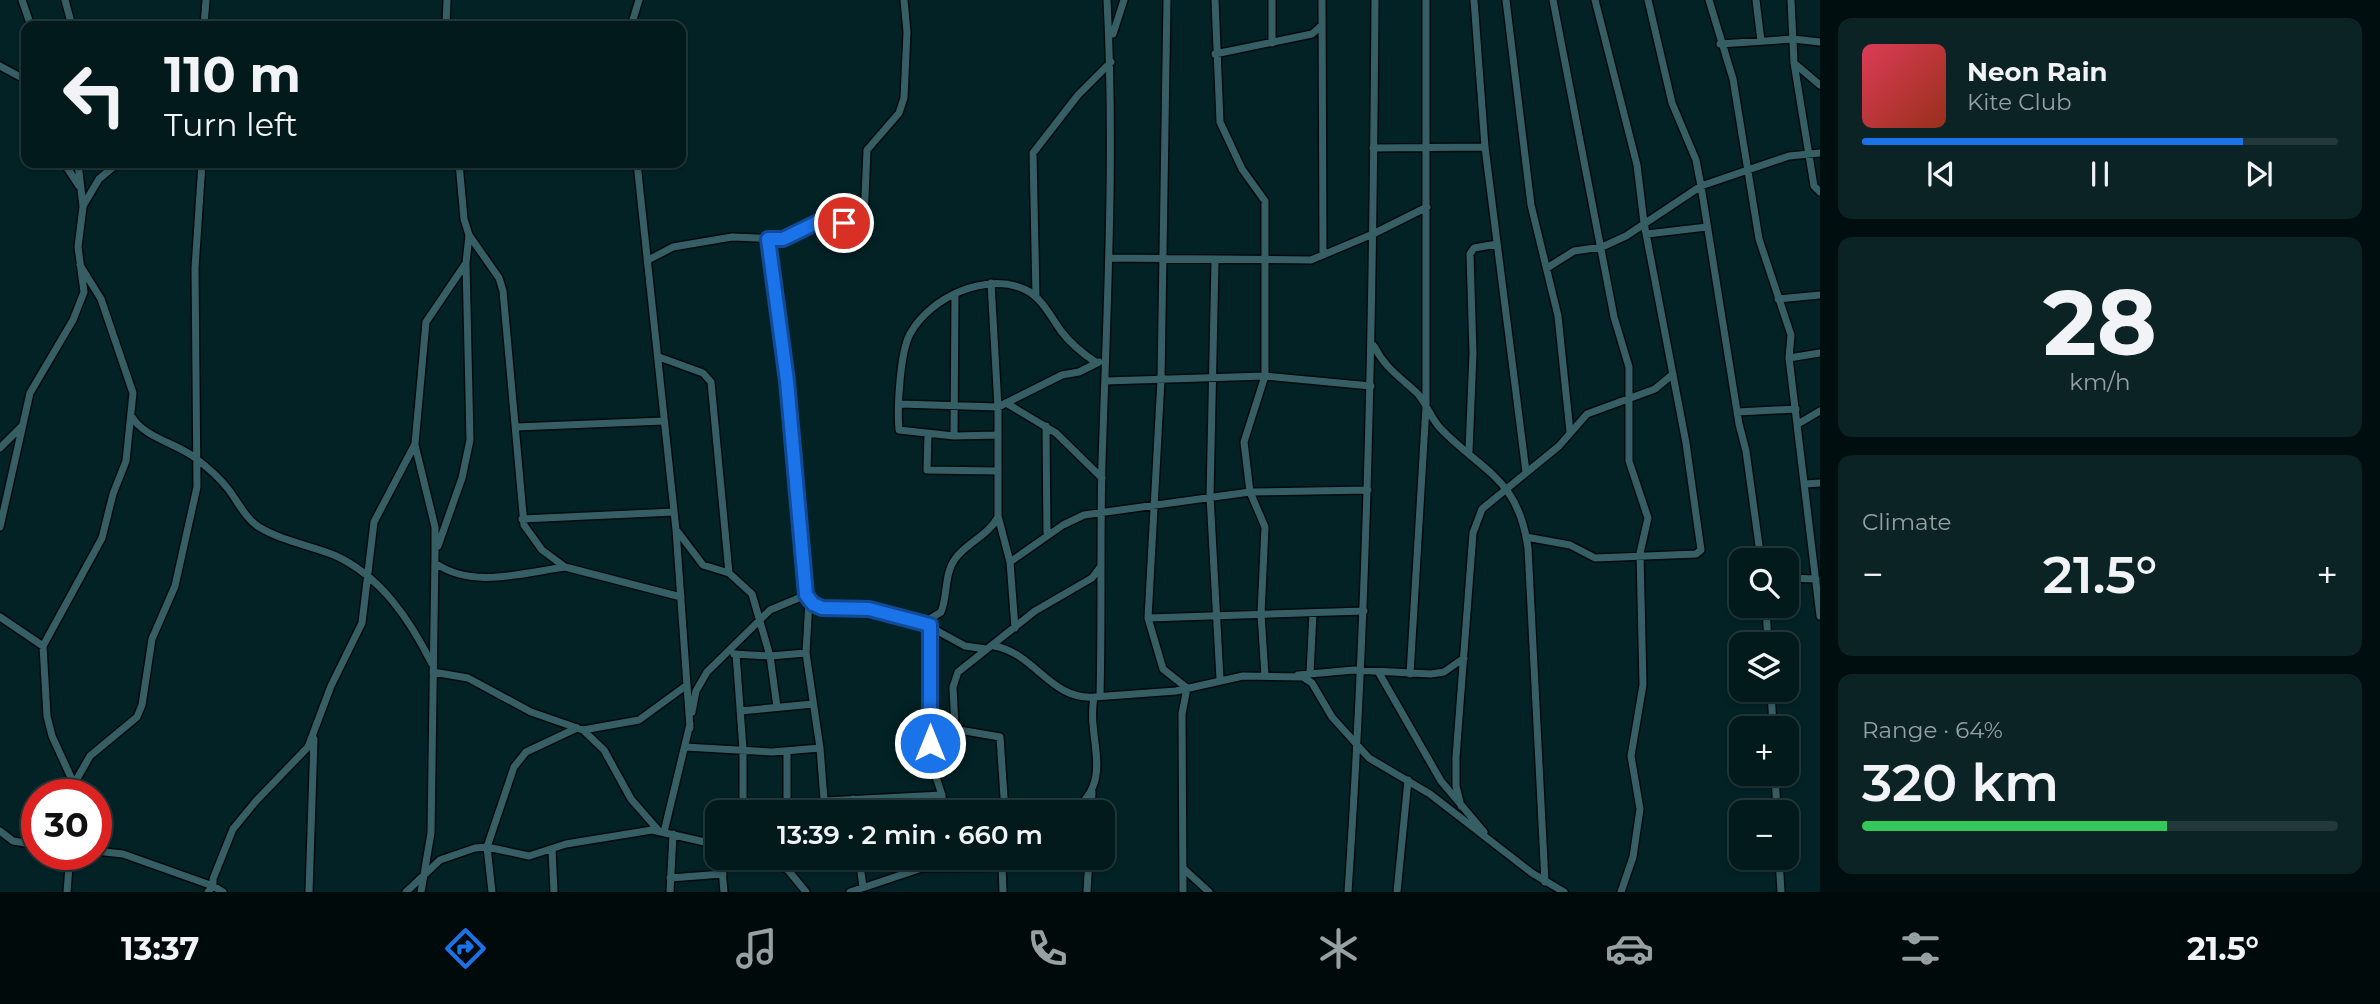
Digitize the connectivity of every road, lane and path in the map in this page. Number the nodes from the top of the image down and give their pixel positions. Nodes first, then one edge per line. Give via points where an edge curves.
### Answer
1 (22, 0) edge
2 (65, 0) edge
3 (206, 0) edge
4 (447, 0) edge
5 (904, 0) edge
6 (1107, 0) edge
7 (1124, 0) edge
8 (1167, 0) edge
9 (1216, 0) edge
10 (1272, 0) edge
11 (1322, 0) edge
12 (1375, 0) edge
13 (1426, 0) edge
14 (1474, 0) edge
15 (1506, 0) edge
16 (1553, 0) edge
17 (1595, 0) edge
18 (1648, 0) edge
19 (1709, 0) edge
20 (1756, 0) edge
21 (1791, 0) edge
22 (636, 2) edge
23 (29, 21) edge
24 (71, 21) edge
25 (204, 21) edge
26 (446, 21) edge
27 (632, 21) edge
28 (1322, 25) junction
29 (1793, 39) junction
30 (1761, 41) junction
31 (1820, 42) edge
32 (1272, 43) junction
33 (1720, 44) junction
34 (1111, 45) junction
35 (1215, 54) junction
36 (1111, 62) junction
37 (1794, 63) junction
38 (0, 66) edge
39 (21, 77) edge
40 (1820, 86) edge
41 (1428, 145) junction
42 (1485, 147) junction
43 (1373, 148) junction
44 (1810, 152) junction
45 (1820, 153) edge
46 (67, 168) edge
47 (78, 168) edge
48 (112, 168) edge
49 (202, 168) edge
50 (459, 168) edge
51 (638, 168) edge
52 (1746, 169) junction
53 (1701, 186) junction
54 (80, 187) junction
55 (1820, 192) edge
56 (83, 207) junction
57 (1427, 207) junction
58 (1644, 223) junction
59 (1707, 226) junction
60 (1373, 234) junction
61 (1647, 234) junction
62 (469, 235) junction
63 (768, 239) junction
64 (1497, 244) junction
65 (1601, 247) junction
66 (1323, 256) junction
67 (1111, 258) junction
68 (650, 259) junction
69 (1163, 260) junction
70 (1215, 261) junction
71 (1264, 261) junction
72 (466, 263) junction
73 (80, 265) junction
74 (1547, 268) junction
75 (991, 284) junction
76 (955, 295) junction
77 (1820, 295) edge
78 (1036, 296) junction
79 (1778, 299) junction
80 (1372, 342) junction
81 (1820, 353) edge
82 (659, 357) junction
83 (1106, 358) junction
84 (1789, 358) junction
85 (1097, 363) junction
86 (1673, 374) junction
87 (1265, 376) junction
88 (1213, 378) junction
89 (1161, 380) junction
90 (1105, 382) junction
91 (1371, 386) junction
92 (1631, 400) junction
93 (900, 404) junction
94 (1002, 405) junction
95 (954, 406) junction
96 (1426, 407) junction
97 (1796, 409) junction
98 (1820, 411) edge
99 (1737, 412) junction
100 (132, 417) junction
101 (664, 421) junction
102 (1798, 424) junction
103 (22, 426) junction
104 (1046, 426) junction
105 (516, 427) junction
106 (1570, 432) junction
107 (928, 434) junction
108 (998, 435) junction
109 (954, 436) junction
110 (415, 444) junction
111 (0, 449) edge
112 (1469, 451) junction
113 (195, 458) junction
114 (997, 471) junction
115 (1526, 471) junction
116 (1102, 478) junction
117 (1820, 483) edge
118 (1806, 484) junction
119 (1507, 487) junction
120 (1368, 490) junction
121 (1250, 492) junction
122 (1210, 496) junction
123 (1156, 503) junction
124 (674, 512) junction
125 (1103, 513) junction
126 (998, 516) junction
127 (522, 519) junction
128 (0, 527) edge
129 (676, 530) junction
130 (1047, 536) junction
131 (1526, 537) junction
132 (1759, 548) edge
133 (1817, 549) edge
134 (435, 554) junction
135 (1640, 557) junction
136 (1010, 562) junction
137 (435, 563) junction
138 (1101, 565) junction
139 (565, 567) junction
140 (729, 573) junction
141 (1799, 578) edge
142 (369, 579) junction
143 (1816, 579) junction
144 (681, 597) junction
145 (807, 597) junction
146 (1364, 611) junction
147 (1313, 613) junction
148 (1261, 614) junction
149 (1214, 615) junction
150 (1820, 616) edge
151 (0, 617) edge
152 (761, 618) junction
153 (1148, 618) junction
154 (927, 624) junction
155 (1015, 628) junction
156 (43, 646) junction
157 (990, 648) junction
158 (727, 653) junction
159 (806, 653) junction
160 (736, 654) junction
161 (770, 656) junction
162 (1464, 658) junction
163 (433, 670) junction
164 (1362, 671) junction
165 (1310, 673) junction
166 (1379, 673) junction
167 (1410, 674) junction
168 (1265, 676) junction
169 (1293, 676) junction
170 (1220, 679) junction
171 (687, 685) junction
172 (1187, 688) junction
173 (1097, 696) junction
174 (813, 704) junction
175 (777, 707) junction
176 (740, 711) junction
177 (930, 724) junction
178 (690, 728) junction
179 (580, 729) junction
180 (955, 729) junction
181 (315, 733) junction
182 (685, 747) junction
183 (1358, 747) junction
184 (820, 748) junction
185 (743, 749) junction
186 (787, 751) junction
187 (72, 779) edge
188 (77, 779) edge
189 (1408, 780) junction
190 (1092, 792) junction
191 (942, 795) junction
192 (853, 799) joint
193 (743, 800) edge
194 (788, 800) edge
195 (825, 800) edge
196 (839, 800) edge
197 (942, 800) edge
198 (1004, 800) edge
199 (1084, 800) edge
200 (1092, 800) edge
201 (1461, 806) junction
202 (0, 831) edge
203 (661, 832) junction
204 (673, 834) junction
205 (21, 842) edge
206 (705, 842) edge
207 (487, 847) junction
208 (1497, 847) junction
209 (552, 849) junction
210 (112, 853) edge
211 (1184, 869) junction
212 (68, 870) edge
213 (722, 870) edge
214 (788, 870) edge
215 (861, 870) edge
216 (919, 870) edge
217 (1006, 870) edge
218 (1088, 870) edge
219 (1780, 870) edge
220 (723, 874) junction
221 (424, 875) junction
222 (670, 878) junction
223 (1545, 882) junction
224 (863, 887) junction
225 (210, 889) edge
226 (798, 889) edge
227 (66, 892) edge
228 (223, 892) edge
229 (309, 892) edge
230 (406, 892) edge
231 (421, 892) edge
232 (492, 892) edge
233 (554, 892) edge
234 (670, 892) edge
235 (724, 892) edge
236 (806, 892) edge
237 (850, 892) edge
238 (1003, 892) edge
239 (1087, 892) edge
240 (1183, 892) edge
241 (1209, 892) edge
242 (1348, 892) edge
243 (1397, 892) edge
244 (1564, 892) edge
245 (1621, 892) edge
246 (1781, 892) edge

1 - 23 street
2 - 24 street
3 - 25 street
4 - 26 street
5 - 63 street via 904,99 899,113 867,150 864,221 860,225 818,222 783,239
6 - 34 street
7 - 34 street
8 - 69 street
9 - 35 street
10 - 32 street
11 - 28 street
12 - 43 street
13 - 41 street
14 - 42 street
15 - 74 street via 1531,205
16 - 65 street
17 - 58 street via 1636,165
18 - 53 street via 1672,103 1696,160
19 - 33 street
20 - 30 street
21 - 29 street
22 - 27 street
28 - 32 street via 1312,34
28 - 66 street
29 - 30 street
29 - 31 street
29 - 37 street
30 - 33 street
32 - 35 street
33 - 52 street via 1732,79
34 - 36 street
35 - 71 street via 1220,122 1242,169 1265,201
36 - 67 street
36 - 78 street via 1078,95 1033,153
37 - 40 street
37 - 44 street
38 - 39 street
41 - 42 street
41 - 43 street
41 - 57 street
42 - 64 street
43 - 60 street
44 - 45 street
44 - 52 street
44 - 55 street via 1814,186
46 - 54 street
47 - 54 street
48 - 56 street via 99,179
49 - 113 street via 195,268
50 - 62 street
51 - 68 street
52 - 53 street
52 - 79 street via 1756,226
53 - 58 street
53 - 59 street
54 - 56 street
56 - 73 street
57 - 60 street
57 - 96 street
58 - 61 street
58 - 65 street
59 - 61 street
59 - 99 street
60 - 66 street
60 - 80 street
61 - 86 street
62 - 72 street
62 - 105 street via 503,291
63 - 68 street via 732,237 673,247
63 - 145 street via 787,381
64 - 112 street via 1474,248 1470,254 1473,353
64 - 115 street
65 - 74 street via 1574,251
65 - 92 street via 1616,330 1628,359
66 - 71 street
67 - 69 street
67 - 83 street
68 - 82 street
69 - 70 street
69 - 89 street
70 - 71 street
70 - 88 street
71 - 87 street
72 - 110 street via 426,322
72 - 134 street via 470,440 465,469
73 - 100 street via 100,299 130,376
73 - 103 street via 82,299 34,383
74 - 106 street via 1558,316
75 - 76 street via 965,288
75 - 78 street via 1018,287
75 - 94 street
76 - 93 street via 919,321 909,335
76 - 95 street
77 - 79 street
78 - 85 street via 1073,345
79 - 84 street via 1791,335
80 - 91 street
80 - 96 street via 1387,368 1416,392
81 - 84 street
82 - 101 street
82 - 140 street via 703,373 711,382
83 - 85 street
83 - 90 street
84 - 97 street
85 - 94 street
86 - 92 street via 1656,389
86 - 135 street via 1701,550
87 - 88 street
87 - 91 street
87 - 121 street via 1244,442
88 - 89 street
88 - 122 street
89 - 90 street
89 - 123 street
90 - 116 street
91 - 120 street
92 - 106 street via 1593,411
92 - 135 street via 1629,461 1648,518
93 - 95 street
93 - 107 street via 900,430
94 - 95 street
94 - 104 street
94 - 108 street
95 - 109 street
96 - 112 street via 1444,432
96 - 167 street
97 - 99 street
97 - 102 street
98 - 102 street
99 - 132 street
100 - 113 street via 142,430
100 - 156 street via 126,461 102,537
101 - 105 street
101 - 124 street
102 - 118 street
103 - 111 street
103 - 128 street
104 - 116 street
104 - 130 street
105 - 127 street
106 - 115 street
107 - 109 street
107 - 114 street via 927,470
108 - 109 street
108 - 114 street
110 - 134 street via 435,527
110 - 142 street via 374,522
112 - 119 street
113 - 142 street via 258,526 335,556
113 - 188 street via 197,487 175,586 152,639 142,705 128,727 90,756
114 - 126 street
115 - 119 street
116 - 125 street
117 - 118 street
118 - 133 street
119 - 131 street
119 - 162 street via 1482,509 1473,533
120 - 121 street
120 - 146 street
121 - 122 street
121 - 148 street via 1265,527
122 - 123 street
122 - 149 street
123 - 125 street
123 - 153 street
124 - 127 street
124 - 129 street
125 - 130 street via 1076,517
125 - 138 street
126 - 136 street
126 - 154 street via 993,527 957,556 941,612
127 - 139 street via 542,550
129 - 140 street via 703,565
129 - 144 street
130 - 136 street
131 - 135 street via 1570,545 1595,558
131 - 223 street
133 - 143 street
134 - 137 street
135 - 245 street via 1643,685 1631,756 1640,809 1633,857
136 - 155 street
137 - 139 street via 472,579
137 - 163 street
138 - 155 street via 1084,584 1060,594
138 - 173 street
139 - 144 street
140 - 152 street via 752,594
141 - 143 street
142 - 163 street via 401,610
142 - 181 street via 362,623
143 - 150 street
144 - 171 street
145 - 152 street via 770,610
145 - 154 street via 822,608 869,609
145 - 159 street
146 - 147 street
146 - 164 street
147 - 148 street
147 - 165 street
148 - 149 street
148 - 168 street
149 - 153 street
149 - 170 street
151 - 156 street
152 - 158 street
152 - 161 street
153 - 172 street via 1163,669
154 - 157 street via 965,646
154 - 177 street
155 - 157 street
156 - 187 street via 49,726
157 - 173 street via 1016,653 1061,692 1082,698
157 - 180 street via 954,679
158 - 160 street
158 - 178 street via 701,680
159 - 161 street
159 - 174 street
160 - 161 street
160 - 176 street
161 - 175 street
162 - 167 street via 1444,672
162 - 201 street via 1456,757
163 - 179 street via 468,677 531,712
163 - 221 street via 431,822
164 - 165 street
164 - 166 street
164 - 183 street
165 - 169 street
166 - 167 street
166 - 201 street via 1429,761
168 - 169 street
168 - 170 street
169 - 183 street via 1312,683
170 - 172 street
171 - 178 street
171 - 179 street via 639,720
172 - 173 street
172 - 211 street via 1182,714
173 - 190 street via 1092,721 1097,767
174 - 175 street
174 - 184 street
175 - 176 street
176 - 185 street
177 - 180 street
177 - 191 street via 932,771
178 - 182 street
179 - 203 street via 604,750 631,799
179 - 207 street via 519,759
180 - 198 street via 1000,737
181 - 225 street via 308,747 233,829
181 - 229 street
182 - 185 street
182 - 203 street
183 - 189 street
183 - 242 street
184 - 186 street
184 - 195 street
185 - 186 street
185 - 193 street
186 - 194 street
189 - 208 street
189 - 243 street
190 - 199 street
190 - 200 street
191 - 192 street
191 - 197 street
192 - 196 street
201 - 208 street
202 - 205 street
203 - 204 street
203 - 209 street
204 - 206 street
204 - 222 street
207 - 209 street via 529,856
207 - 221 street via 451,854
207 - 232 street
208 - 223 street
209 - 233 street
210 - 225 street
211 - 240 street
211 - 241 street
212 - 227 street
213 - 220 street
214 - 226 street
215 - 224 street
216 - 224 street
217 - 238 street
218 - 239 street
219 - 246 street
220 - 222 street
220 - 235 street
221 - 230 street
221 - 231 street
222 - 234 street
223 - 244 street
224 - 237 street
225 - 228 street
226 - 236 street

